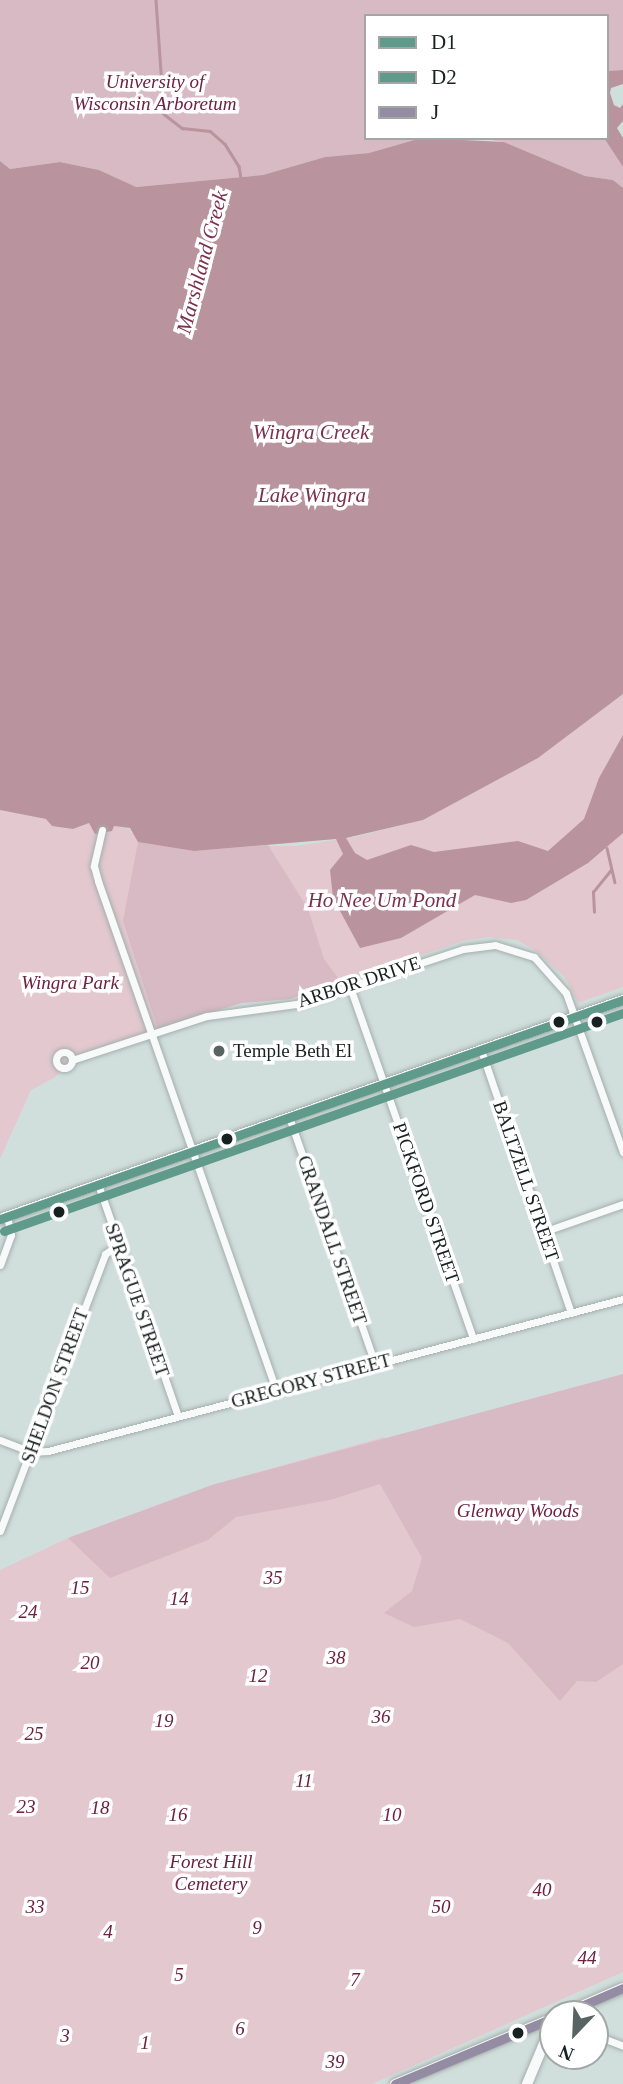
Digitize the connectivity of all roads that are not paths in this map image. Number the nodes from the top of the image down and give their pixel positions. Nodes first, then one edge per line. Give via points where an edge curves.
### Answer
1 (102, 830) dead end
2 (350, 987) junction
3 (623, 1000) edge
4 (576, 1017) junction
5 (152, 1035) junction
6 (481, 1050) junction
7 (72, 1060) dead end
8 (384, 1083) junction
9 (289, 1116) junction
10 (194, 1149) junction
11 (623, 1152) edge
12 (97, 1184) junction
13 (623, 1204) edge
14 (3, 1217) edge
15 (543, 1231) junction
16 (117, 1246) junction
17 (0, 1265) edge
18 (623, 1299) edge
19 (571, 1313) junction
20 (473, 1339) junction
21 (375, 1364) junction
22 (276, 1391) junction
23 (178, 1416) junction
24 (0, 1440) edge
25 (31, 1452) junction
26 (0, 1531) edge
27 (623, 1988) edge
28 (595, 2000) edge
29 (539, 2026) edge
30 (539, 2054) edge
31 (395, 2084) edge
32 (527, 2084) edge

1 - 5 street via 94,866
2 - 4 street, ARBOR DRIVE via 463,949 495,945 524,952 548,970 566,993
2 - 5 street, ARBOR DRIVE via 296,1004 207,1016
2 - 8 street, PICKFORD STREET
3 - 4 main road
4 - 6 main road
4 - 11 street, ARBOR DRIVE
5 - 7 street, ARBOR DRIVE
5 - 10 street
6 - 8 main road
6 - 15 street, BALTZELL STREET
8 - 9 main road
8 - 20 street, PICKFORD STREET
9 - 10 main road
9 - 21 street, CRANDALL STREET
10 - 12 main road
10 - 22 street
12 - 14 main road
12 - 16 street, SPRAGUE STREET
13 - 15 street
14 - 17 street via 11,1235
15 - 19 street, BALTZELL STREET
16 - 23 street, SPRAGUE STREET
16 - 25 street, SHELDON STREET via 104,1254
18 - 19 street, GREGORY STREET
19 - 20 street, GREGORY STREET
20 - 21 street, GREGORY STREET
21 - 22 street, GREGORY STREET
22 - 23 street, GREGORY STREET
23 - 25 street, GREGORY STREET
24 - 25 street
25 - 26 street, SHELDON STREET
27 - 28 main road
29 - 31 main road
30 - 32 main road

